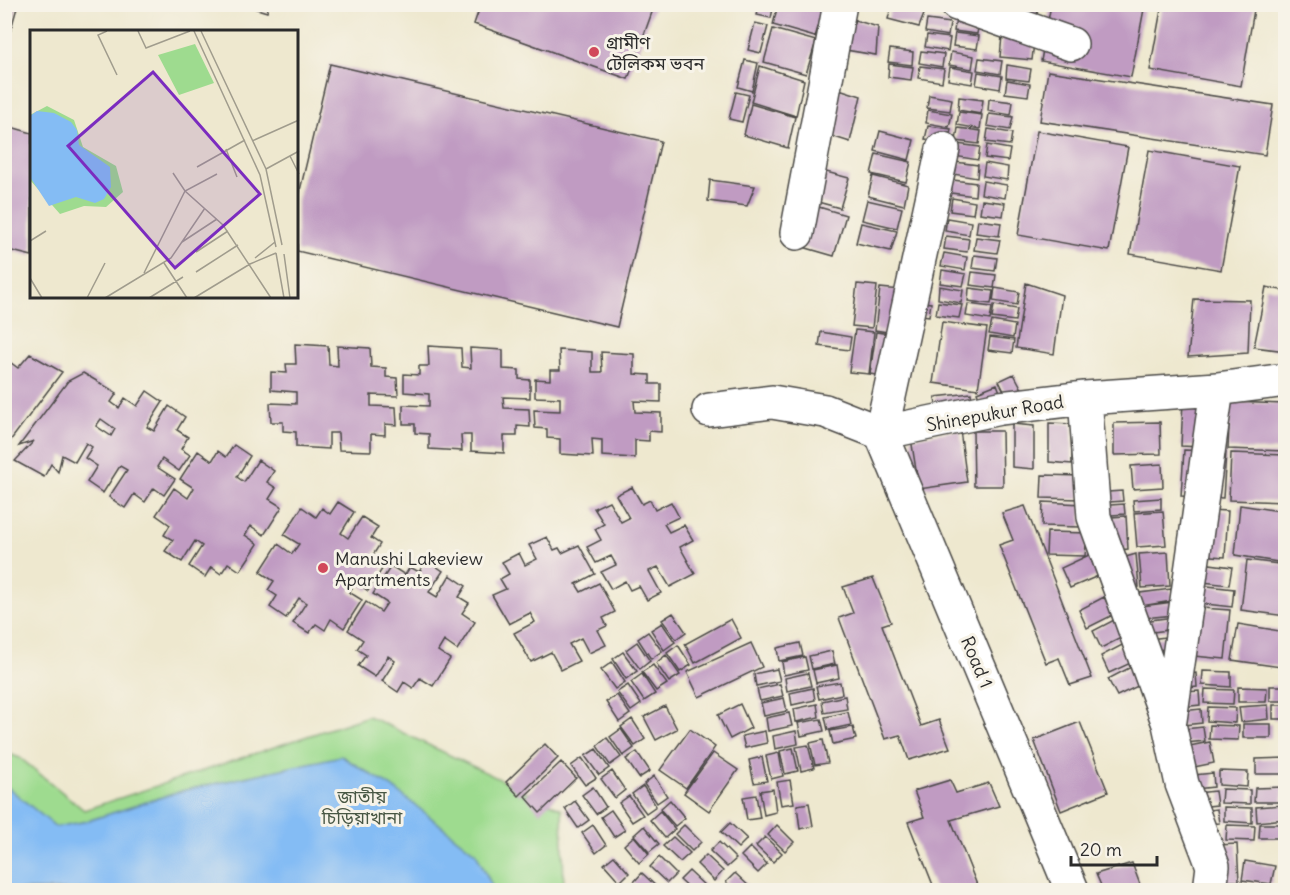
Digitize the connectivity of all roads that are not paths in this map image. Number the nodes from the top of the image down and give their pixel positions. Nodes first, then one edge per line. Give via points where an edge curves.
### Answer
1 (840, 4) edge
2 (957, 4) edge
3 (1071, 44) dead end
4 (943, 149) dead end
5 (797, 233) dead end
6 (1286, 380) edge
7 (1217, 389) junction
8 (1085, 398) junction
9 (709, 410) dead end
10 (881, 433) junction
11 (1169, 724) junction
12 (1072, 891) edge
13 (1210, 891) edge

1 - 5 street
2 - 3 street
4 - 10 street
6 - 7 street, Shinepukur Road
7 - 8 street, Shinepukur Road
7 - 11 street
8 - 10 street, Shinepukur Road via 1000,408
8 - 11 street via 1094,517
9 - 10 street via 772,402 825,411
10 - 12 street, Road 1
11 - 13 street via 1182,784 1213,866

